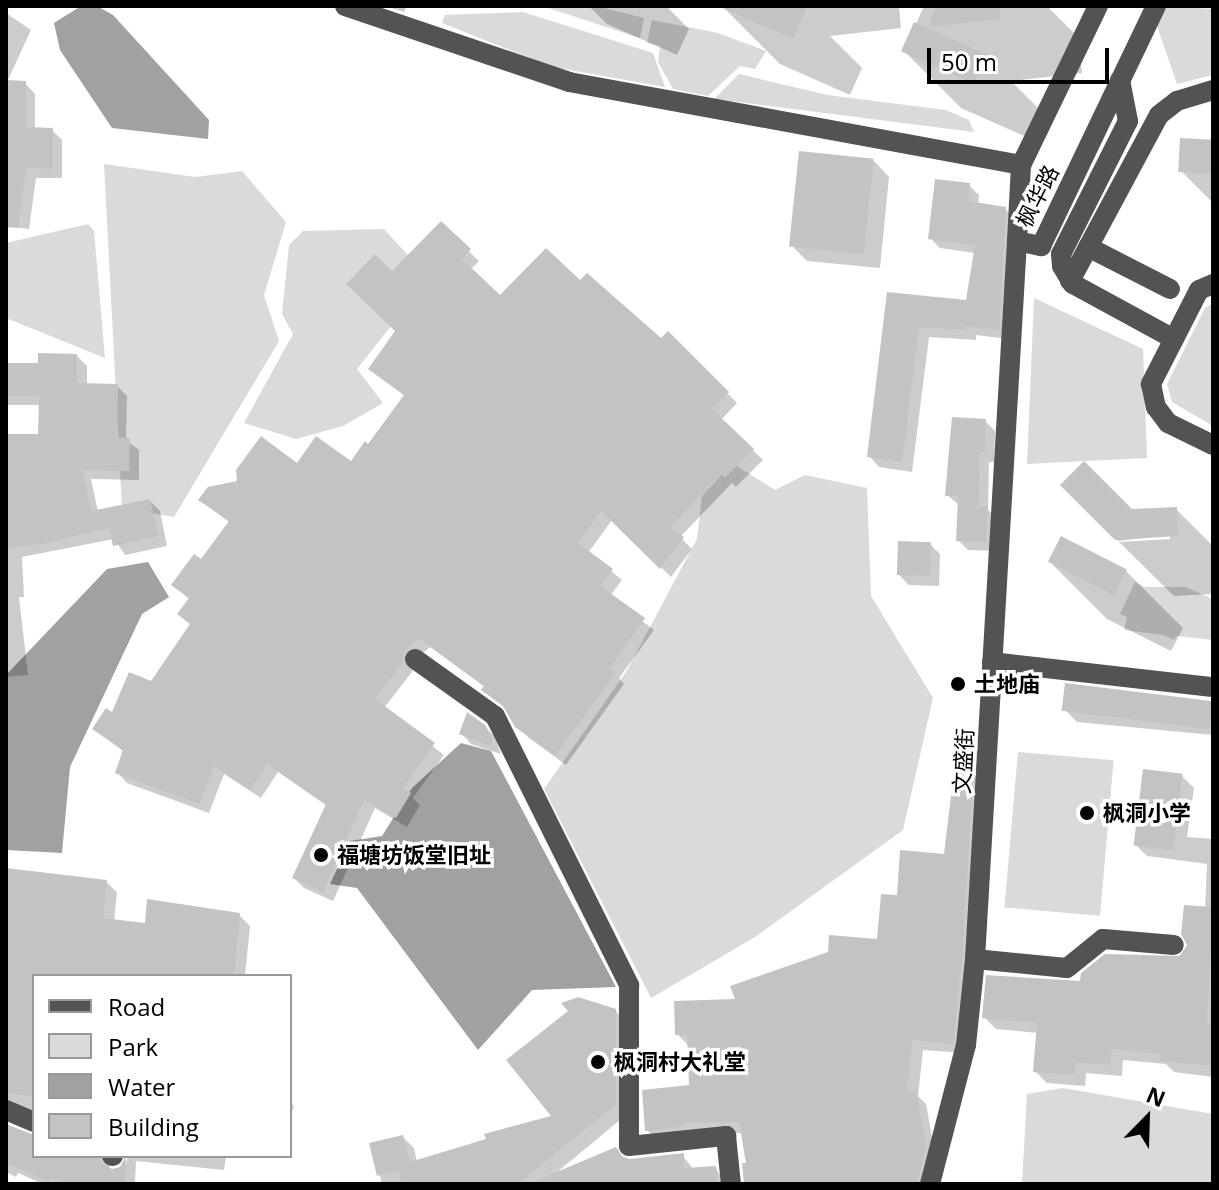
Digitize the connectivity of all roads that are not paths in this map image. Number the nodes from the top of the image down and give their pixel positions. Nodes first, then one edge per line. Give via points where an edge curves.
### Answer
1 (345, 6) edge
2 (1098, 6) edge
3 (1156, 6) edge
4 (1120, 80) junction
5 (1213, 90) edge
6 (1021, 165) junction
7 (1017, 241) junction
8 (1088, 247) junction
9 (1070, 281) junction
10 (1213, 284) edge
11 (1170, 289) dead end
12 (1174, 339) junction
13 (1213, 445) edge
14 (415, 659) dead end
15 (992, 662) junction
16 (1213, 687) edge
17 (1174, 945) dead end
18 (975, 959) junction
19 (6, 1110) edge
20 (32, 1121) edge
21 (731, 1184) edge
22 (930, 1184) edge

1 - 6 street via 569,82
2 - 6 street, 枫华路
3 - 4 street, 枫华路
4 - 7 street, 枫华路 via 1041,246
4 - 9 street via 1128,121 1061,254
5 - 8 street via 1177,101 1159,115
6 - 7 street, 枫华路
7 - 15 street, 文盛街
8 - 9 street
8 - 11 street
9 - 12 street
10 - 12 street via 1199,290
12 - 13 street via 1151,384 1156,407 1168,423
14 - 21 street via 495,716 629,985 629,1146 726,1136
15 - 16 street
15 - 18 street, 文盛街
17 - 18 street via 1103,939 1067,968
18 - 22 street, 文盛街 via 966,1045
19 - 20 street

